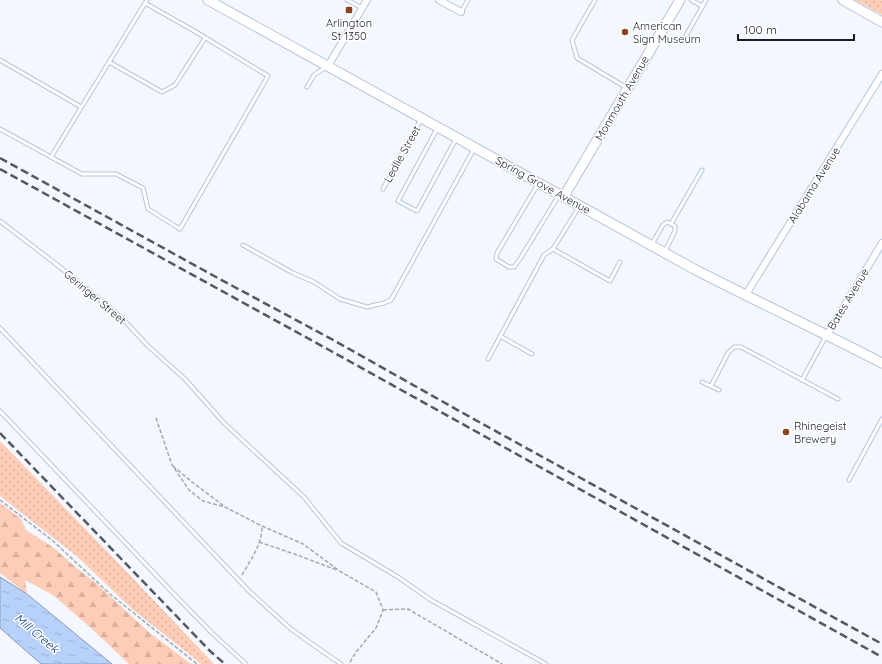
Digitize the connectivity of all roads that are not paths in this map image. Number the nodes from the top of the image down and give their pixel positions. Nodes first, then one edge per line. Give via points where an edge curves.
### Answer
1 (208, 0) edge
2 (347, 0) edge
3 (367, 0) edge
4 (439, 0) edge
5 (468, 0) edge
6 (595, 0) edge
7 (680, 0) edge
8 (691, 0) edge
9 (706, 0) edge
10 (843, 0) edge
11 (146, 2) edge
12 (702, 6) junction
13 (362, 8) junction
14 (461, 12) joint
15 (882, 22) edge
16 (205, 38) junction
17 (683, 41) dead end
18 (0, 60) edge
19 (109, 62) junction
20 (328, 66) junction
21 (882, 74) edge
22 (307, 87) dead end
23 (627, 88) junction
24 (81, 107) junction
25 (421, 119) junction
26 (438, 128) junction
27 (0, 129) edge
28 (457, 138) junction
29 (474, 148) junction
30 (51, 157) junction
31 (702, 170) dead end
32 (539, 183) junction
33 (383, 189) dead end
34 (562, 195) junction
35 (580, 205) junction
36 (0, 221) edge
37 (671, 224) junction
38 (882, 243) edge
39 (243, 245) dead end
40 (651, 245) junction
41 (553, 249) junction
42 (664, 252) junction
43 (620, 262) dead end
44 (745, 296) junction
45 (0, 328) edge
46 (827, 335) junction
47 (500, 336) junction
48 (532, 354) dead end
49 (488, 359) dead end
50 (882, 363) edge
51 (802, 380) junction
52 (702, 382) dead end
53 (711, 386) junction
54 (719, 390) dead end
55 (838, 399) dead end
56 (0, 411) edge
57 (882, 419) edge
58 (849, 480) dead end
59 (246, 664) edge
60 (341, 664) edge
61 (546, 664) edge

1 - 20 main road, Spring Grove Avenue
2 - 13 lane
3 - 13 street
4 - 14 street
5 - 14 lane
6 - 23 lane via 572,40 577,58
7 - 23 main road, Monmouth Avenue
8 - 12 lane
9 - 12 lane
10 - 15 main road
11 - 16 lane
11 - 19 lane
12 - 17 lane
13 - 20 street
16 - 19 lane via 175,86 162,92
16 - 30 lane via 268,76 180,229 148,209 143,188 116,174 82,174
18 - 24 lane
19 - 24 lane
20 - 22 lane via 314,75
20 - 25 main road, Spring Grove Avenue
21 - 44 street, Alabama Avenue
23 - 34 main road, Monmouth Avenue
24 - 30 lane
25 - 26 main road, Spring Grove Avenue
25 - 33 lane, Ledlie Street
26 - 28 main road, Spring Grove Avenue
26 - 28 lane via 398,200 417,211
27 - 30 lane
28 - 29 main road, Spring Grove Avenue
29 - 32 main road, Spring Grove Avenue
29 - 39 lane via 391,300 384,303 367,307 340,299 314,282
31 - 37 lane
32 - 34 main road, Spring Grove Avenue
32 - 34 lane via 498,253 496,259 509,267 514,267 520,259
34 - 35 main road, Spring Grove Avenue
35 - 40 main road, Spring Grove Avenue
35 - 41 lane
36 - 61 lane, Geringer Street via 122,318 148,346 185,379 224,423 304,497 341,543 431,600
37 - 40 lane via 667,222 663,225
37 - 42 lane via 675,226 675,231
38 - 46 street, Bates Avenue
40 - 42 main road, Spring Grove Avenue
41 - 43 lane via 610,281
41 - 47 lane via 544,255
42 - 44 main road, Spring Grove Avenue
44 - 46 main road, Spring Grove Avenue
45 - 60 lane via 249,591 291,629
46 - 50 main road, Spring Grove Avenue
46 - 51 lane
47 - 48 lane
47 - 49 lane
51 - 53 lane via 741,348 734,347 728,353
51 - 55 lane
52 - 53 lane
53 - 54 lane
56 - 59 lane via 174,594
57 - 58 lane

